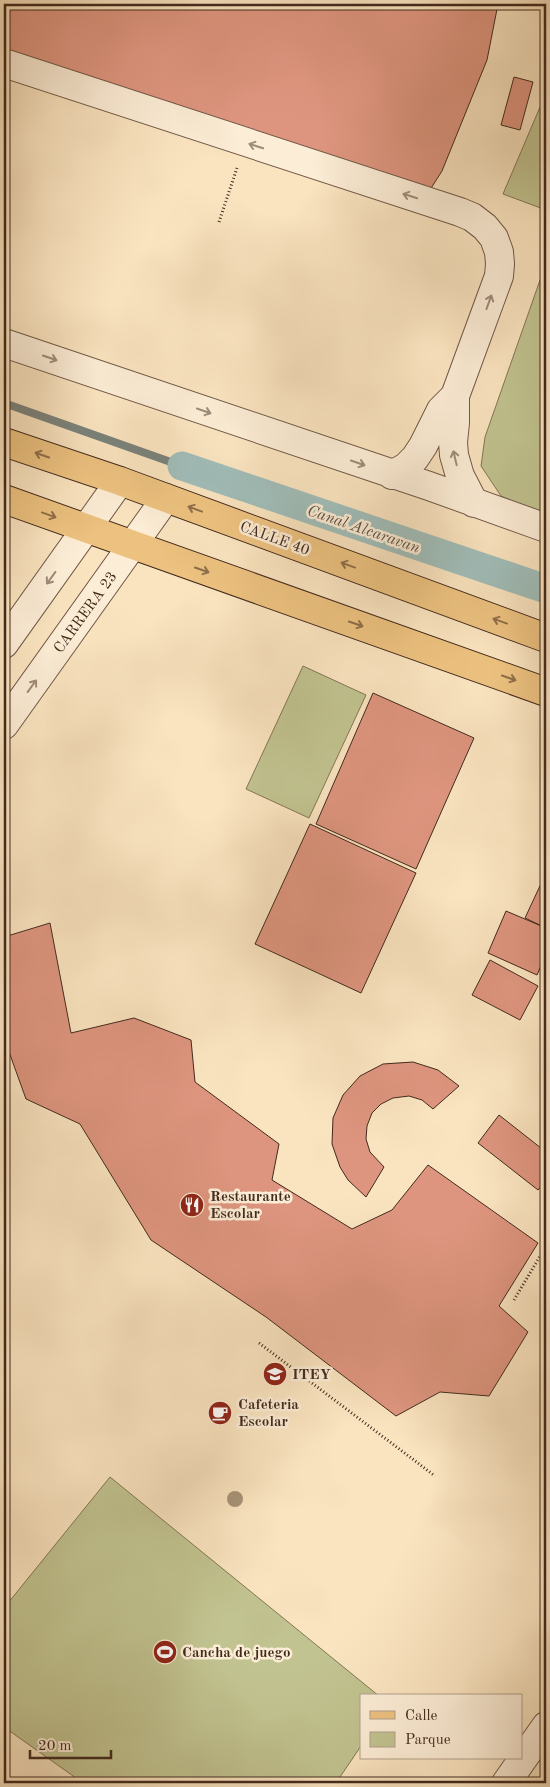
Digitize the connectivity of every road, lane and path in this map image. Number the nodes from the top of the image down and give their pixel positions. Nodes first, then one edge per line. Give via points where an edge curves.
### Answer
1 (7, 66) edge
2 (245, 142) junction
3 (219, 222) dead end
4 (4, 343) edge
5 (455, 396) junction
6 (4, 442) edge
7 (392, 475) junction
8 (120, 481) junction
9 (4, 498) edge
10 (166, 498) junction
11 (474, 503) junction
12 (546, 528) edge
13 (86, 529) junction
14 (132, 545) junction
15 (546, 638) edge
16 (4, 644) edge
17 (546, 692) edge
18 (4, 725) edge
19 (546, 1246) edge
20 (514, 1300) dead end
21 (259, 1343) dead end
22 (435, 1476) dead end
23 (545, 1730) edge
24 (506, 1783) edge

1 - 2 street
2 - 3 path
5 -> 2 street via 499,276 499,252 485,227 460,212
4 -> 7 street
5 - 7 street via 441,410 416,458
11 -> 5 street via 460,476 454,455
8 -> 6 main road, CALLE 40
7 - 11 street
8 - 10 main road, CALLE 40
8 - 13 street
9 -> 13 main road
10 - 14 street, CARRERA 23
15 -> 10 main road, CALLE 40
11 - 12 street
13 - 14 main road
13 -> 16 street
14 -> 17 main road
18 -> 14 street, CARRERA 23
19 - 20 path
21 - 22 path
23 - 24 street

